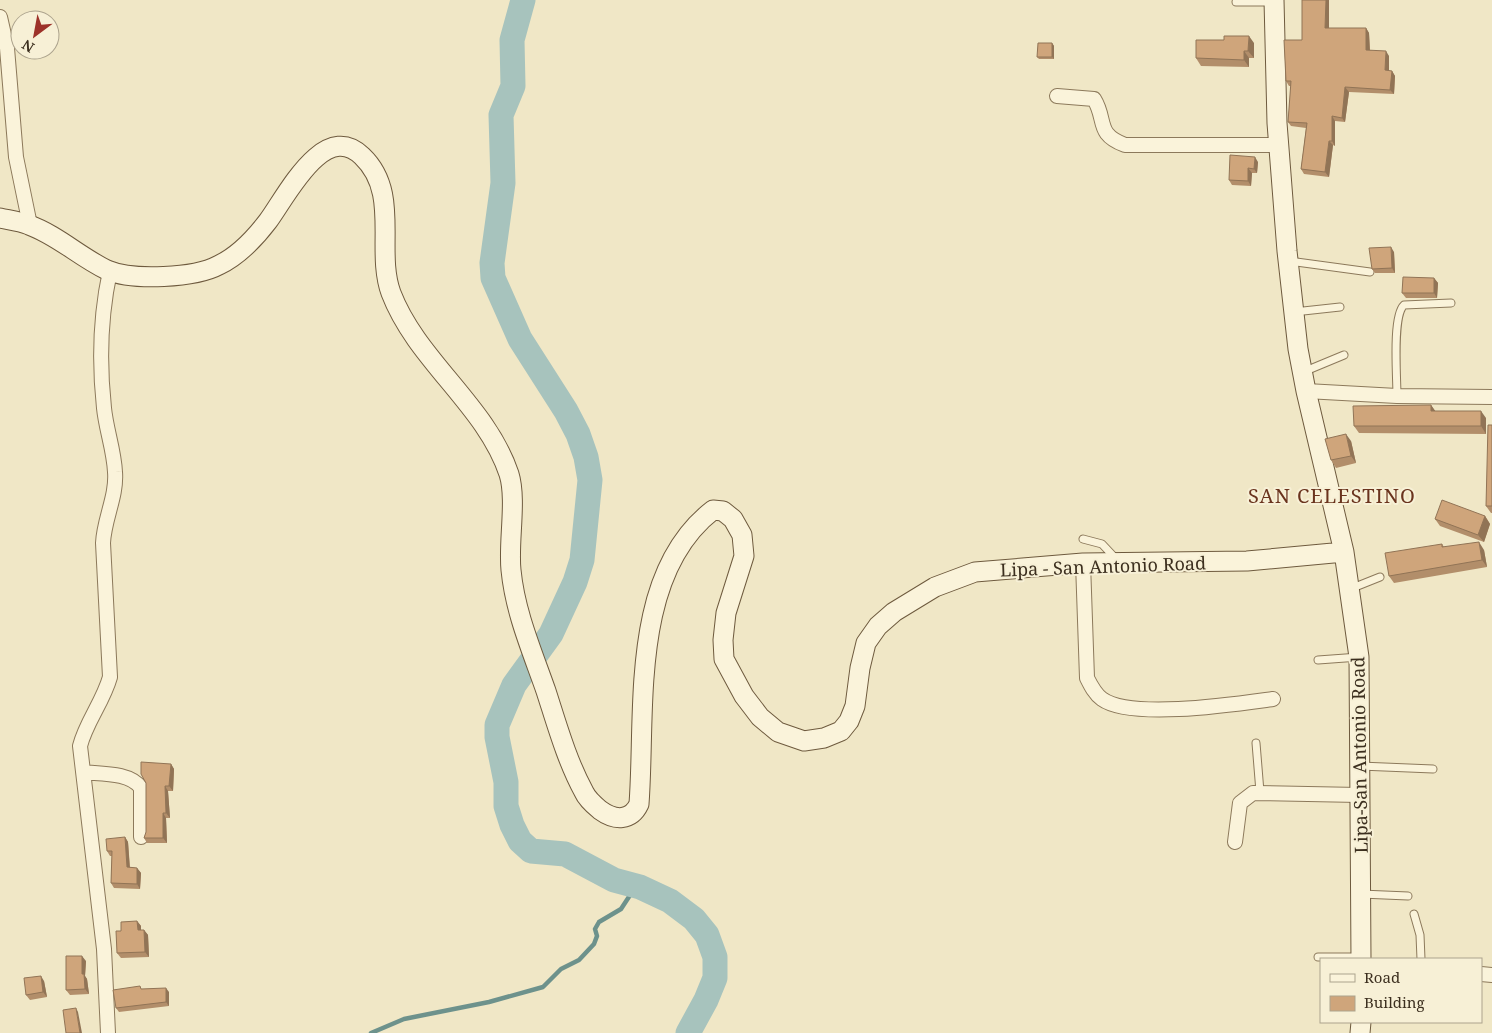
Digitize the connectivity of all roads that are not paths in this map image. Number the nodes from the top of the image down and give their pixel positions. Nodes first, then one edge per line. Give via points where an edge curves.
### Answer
1 (1274, 1) edge
2 (1236, 2) dead end
3 (0, 17) edge
4 (1057, 96) dead end
5 (1279, 145) junction
6 (0, 218) edge
7 (30, 225) junction
8 (1288, 261) junction
9 (110, 271) junction
10 (1370, 272) edge
11 (1451, 303) dead end
12 (1340, 307) dead end
13 (1294, 312) junction
14 (1344, 355) dead end
15 (1302, 372) junction
16 (1306, 391) junction
17 (1397, 396) junction
18 (1492, 397) edge
19 (1083, 538) dead end
20 (1344, 552) junction
21 (1119, 562) junction
22 (1083, 563) junction
23 (1380, 577) dead end
24 (1350, 589) junction
25 (1359, 657) junction
26 (1318, 660) dead end
27 (1273, 699) dead end
28 (1256, 743) dead end
29 (1360, 766) junction
30 (1433, 769) dead end
31 (83, 772) junction
32 (1260, 792) junction
33 (1359, 795) junction
34 (141, 837) dead end
35 (1235, 842) dead end
36 (1360, 894) junction
37 (1408, 896) dead end
38 (1414, 914) dead end
39 (1318, 957) dead end
40 (1361, 958) edge
41 (1421, 958) edge
42 (108, 1033) edge

1 - 2 lane
1 - 5 street, Lipa-San Antonio Road
3 - 7 street via 7,48 16,157
4 - 5 street via 1088,96 1094,99 1104,131 1113,141 1125,146
5 - 8 street, Lipa-San Antonio Road
6 - 7 street, Lipa - San Antonio Road
7 - 9 street, Lipa - San Antonio Road
8 - 10 lane
8 - 13 street, Lipa-San Antonio Road
9 - 22 street, Lipa - San Antonio Road via 158,277 191,275 220,265 246,246 267,222 302,170 319,153 333,147 349,147 361,154 372,166 383,193 385,265 391,292 404,321 476,417 496,447 510,477 510,567 516,604 570,763 586,796 610,816 624,818 635,813 639,804 644,665 652,614 668,570 682,545 700,520 713,510 722,511 733,519 742,535 744,556 726,613 724,658 744,696 760,717 778,732 804,741 841,731 849,721 856,706 866,644 878,626 894,612 935,587 975,572
9 - 31 street via 100,330 104,408 116,479 103,543 110,677 105,695 83,735 80,746
11 - 17 lane via 1404,305 1400,308
12 - 13 lane
13 - 15 street, Lipa-San Antonio Road
14 - 15 lane
15 - 16 street, Lipa-San Antonio Road
16 - 17 street
16 - 20 street, Lipa-San Antonio Road
17 - 18 street
19 - 21 lane via 1102,544
20 - 21 street, Lipa - San Antonio Road via 1247,561
20 - 24 street, Lipa-San Antonio Road
21 - 22 street, Lipa - San Antonio Road
22 - 27 street via 1087,678 1103,700 1121,707 1164,710
23 - 24 lane
24 - 25 street, Lipa-San Antonio Road
25 - 26 lane
25 - 29 street, Lipa-San Antonio Road
28 - 32 lane
29 - 30 lane
29 - 33 street, Lipa-San Antonio Road
31 - 34 street via 129,778 137,783 141,788
31 - 42 street via 104,949
32 - 33 street
32 - 35 street via 1246,796 1240,803
33 - 36 street, Lipa-San Antonio Road
36 - 37 lane
36 - 40 street, Lipa-San Antonio Road
38 - 41 lane via 1420,935
39 - 40 lane

